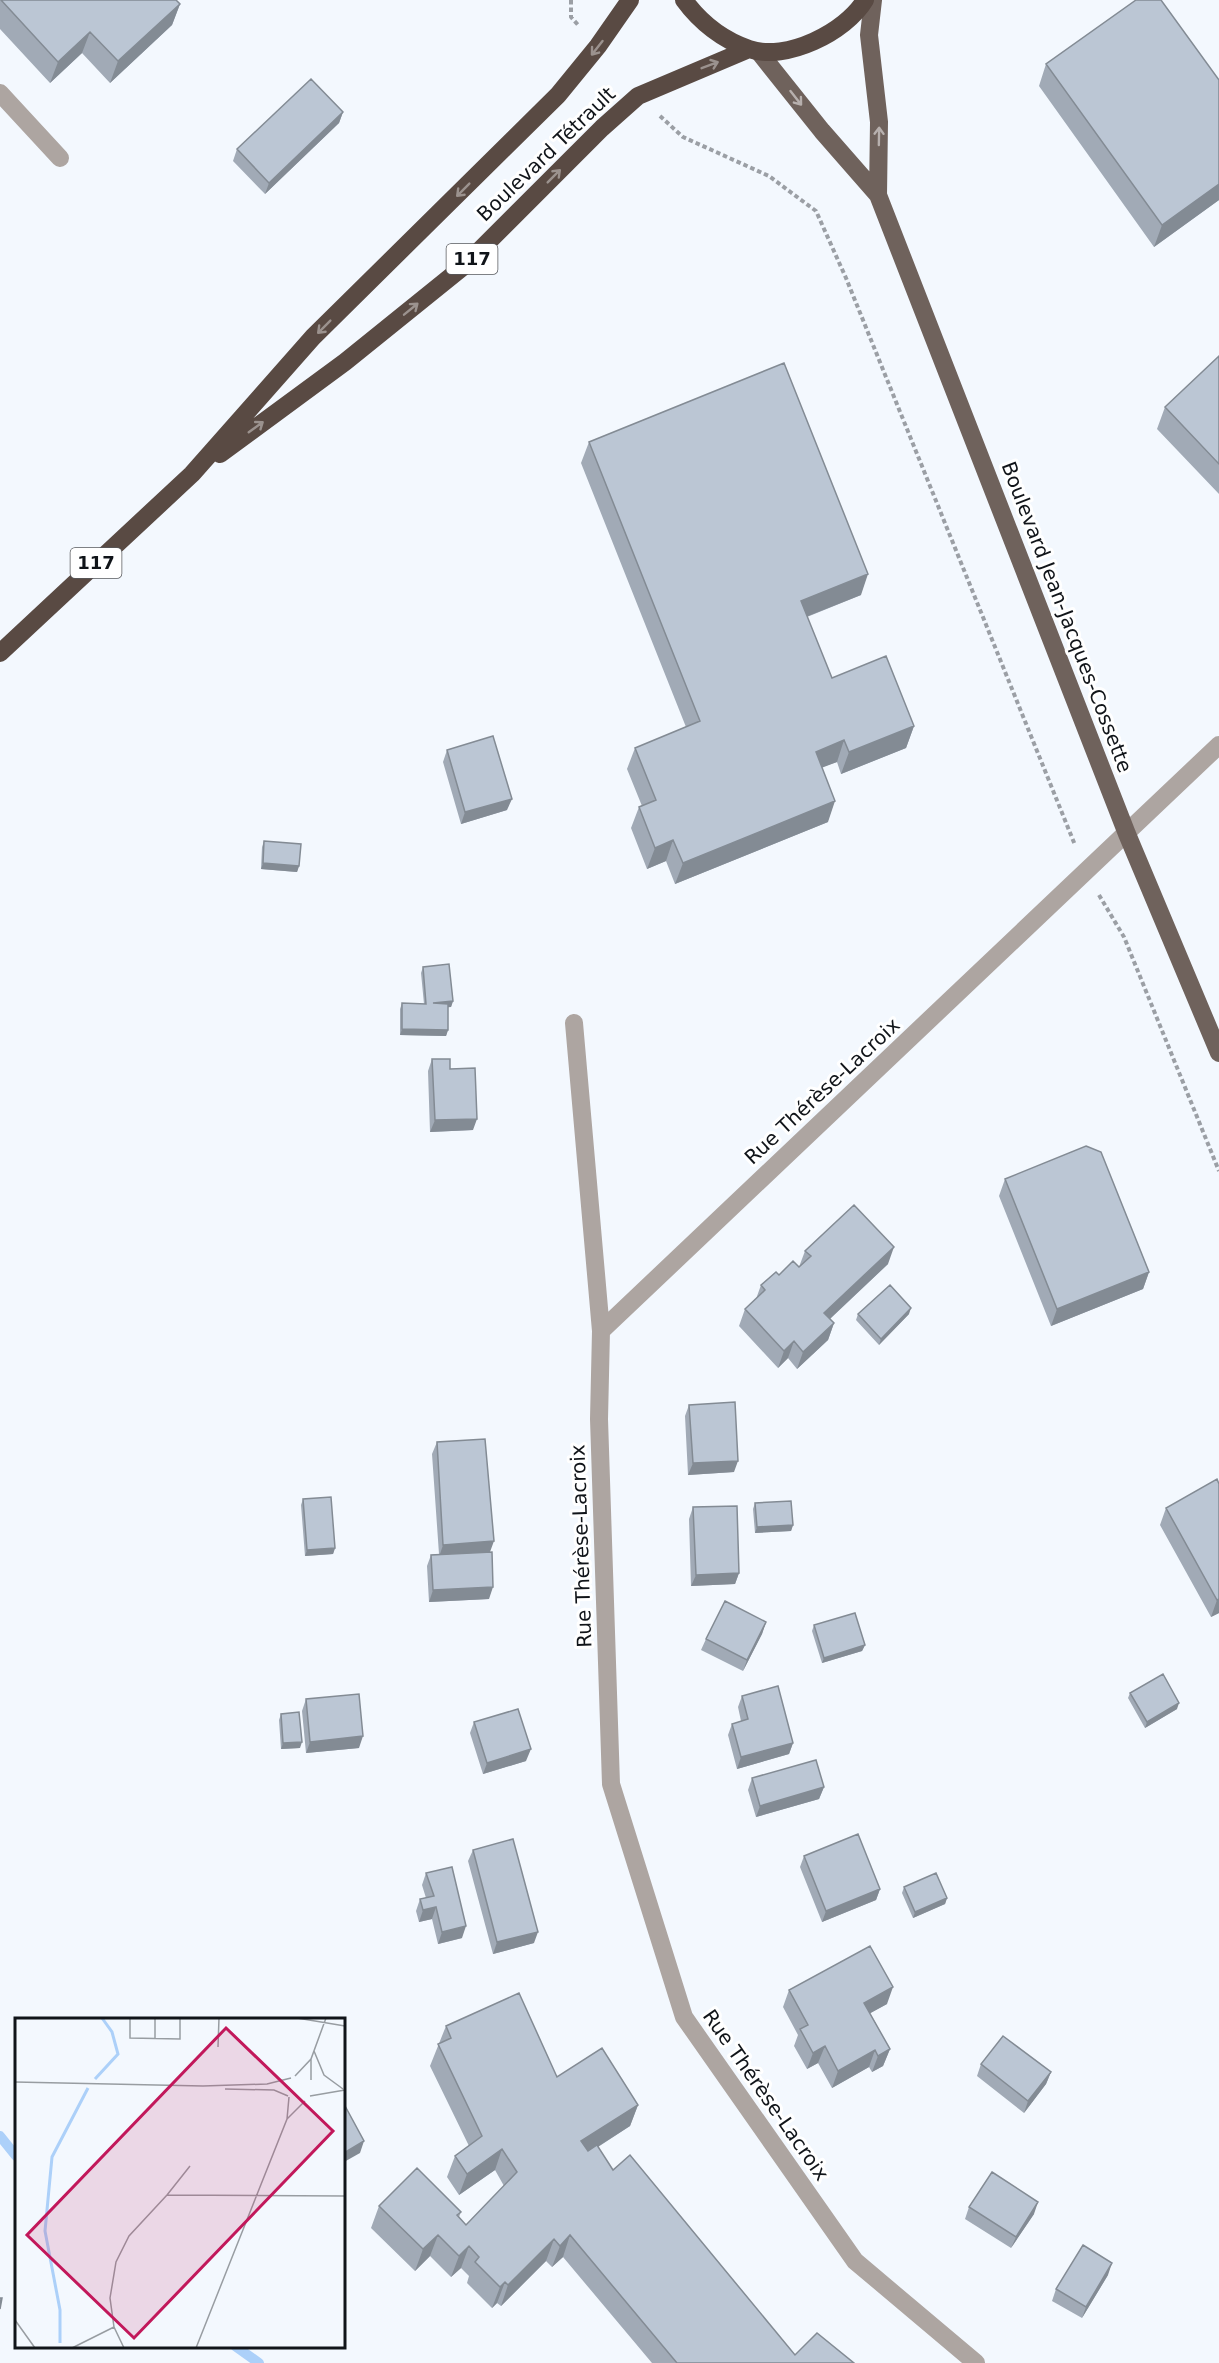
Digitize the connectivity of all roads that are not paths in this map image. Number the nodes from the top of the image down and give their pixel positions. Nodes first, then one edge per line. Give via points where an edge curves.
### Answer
1 (630, 0) edge
2 (684, 0) edge
3 (865, 0) edge
4 (873, 0) edge
5 (754, 51) junction
6 (0, 93) edge
7 (60, 158) dead end
8 (878, 195) junction
9 (192, 474) junction
10 (0, 653) edge
11 (1219, 745) edge
12 (1127, 834) junction
13 (574, 1023) dead end
14 (1219, 1053) edge
15 (601, 1331) junction
16 (976, 2363) edge

1 -> 9 highway, Boulevard Tétrault / 117 via 558,95 314,337
2 - 5 highway via 695,16
3 - 5 highway, 117 via 838,30 811,44
8 -> 4 main road, Boulevard Jean-Jacques-Cossette via 879,122 869,35
5 -> 8 main road, Boulevard Jean-Jacques-Cossette
9 -> 5 highway, Boulevard Tétrault / 117 via 345,362 464,267 638,96
6 - 7 street
8 - 12 main road, Boulevard Jean-Jacques-Cossette
9 - 10 highway, Boulevard Tétrault / 117
11 - 12 street, Rue Thérèse-Lacroix
12 - 14 main road, Boulevard Jean-Jacques-Cossette
12 - 15 street, Rue Thérèse-Lacroix
13 - 15 street
15 - 16 street, Rue Thérèse-Lacroix via 599,1419 611,1784 684,2017 855,2261

